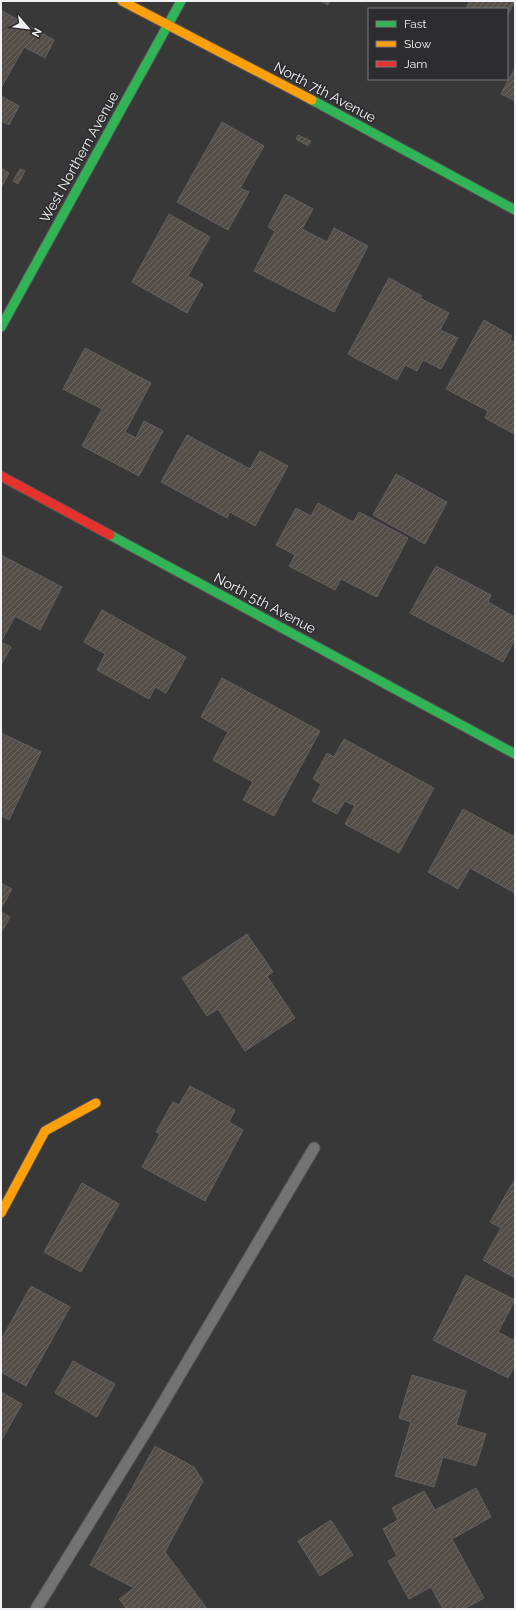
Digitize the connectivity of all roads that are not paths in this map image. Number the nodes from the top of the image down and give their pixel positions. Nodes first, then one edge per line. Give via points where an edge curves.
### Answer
1 (122, 1) edge
2 (181, 1) edge
3 (168, 25) junction
4 (515, 210) edge
5 (1, 327) edge
6 (1, 476) edge
7 (515, 754) edge
8 (96, 1103) dead end
9 (314, 1148) dead end
10 (1, 1213) edge
11 (36, 1609) edge

1 - 3 main road, North 7th Avenue
2 - 3 main road, West Northern Avenue
3 - 4 main road, North 7th Avenue
3 - 5 main road, West Northern Avenue
6 - 7 main road, North 5th Avenue
8 - 10 main road via 45,1131
9 - 11 lane via 150,1425

